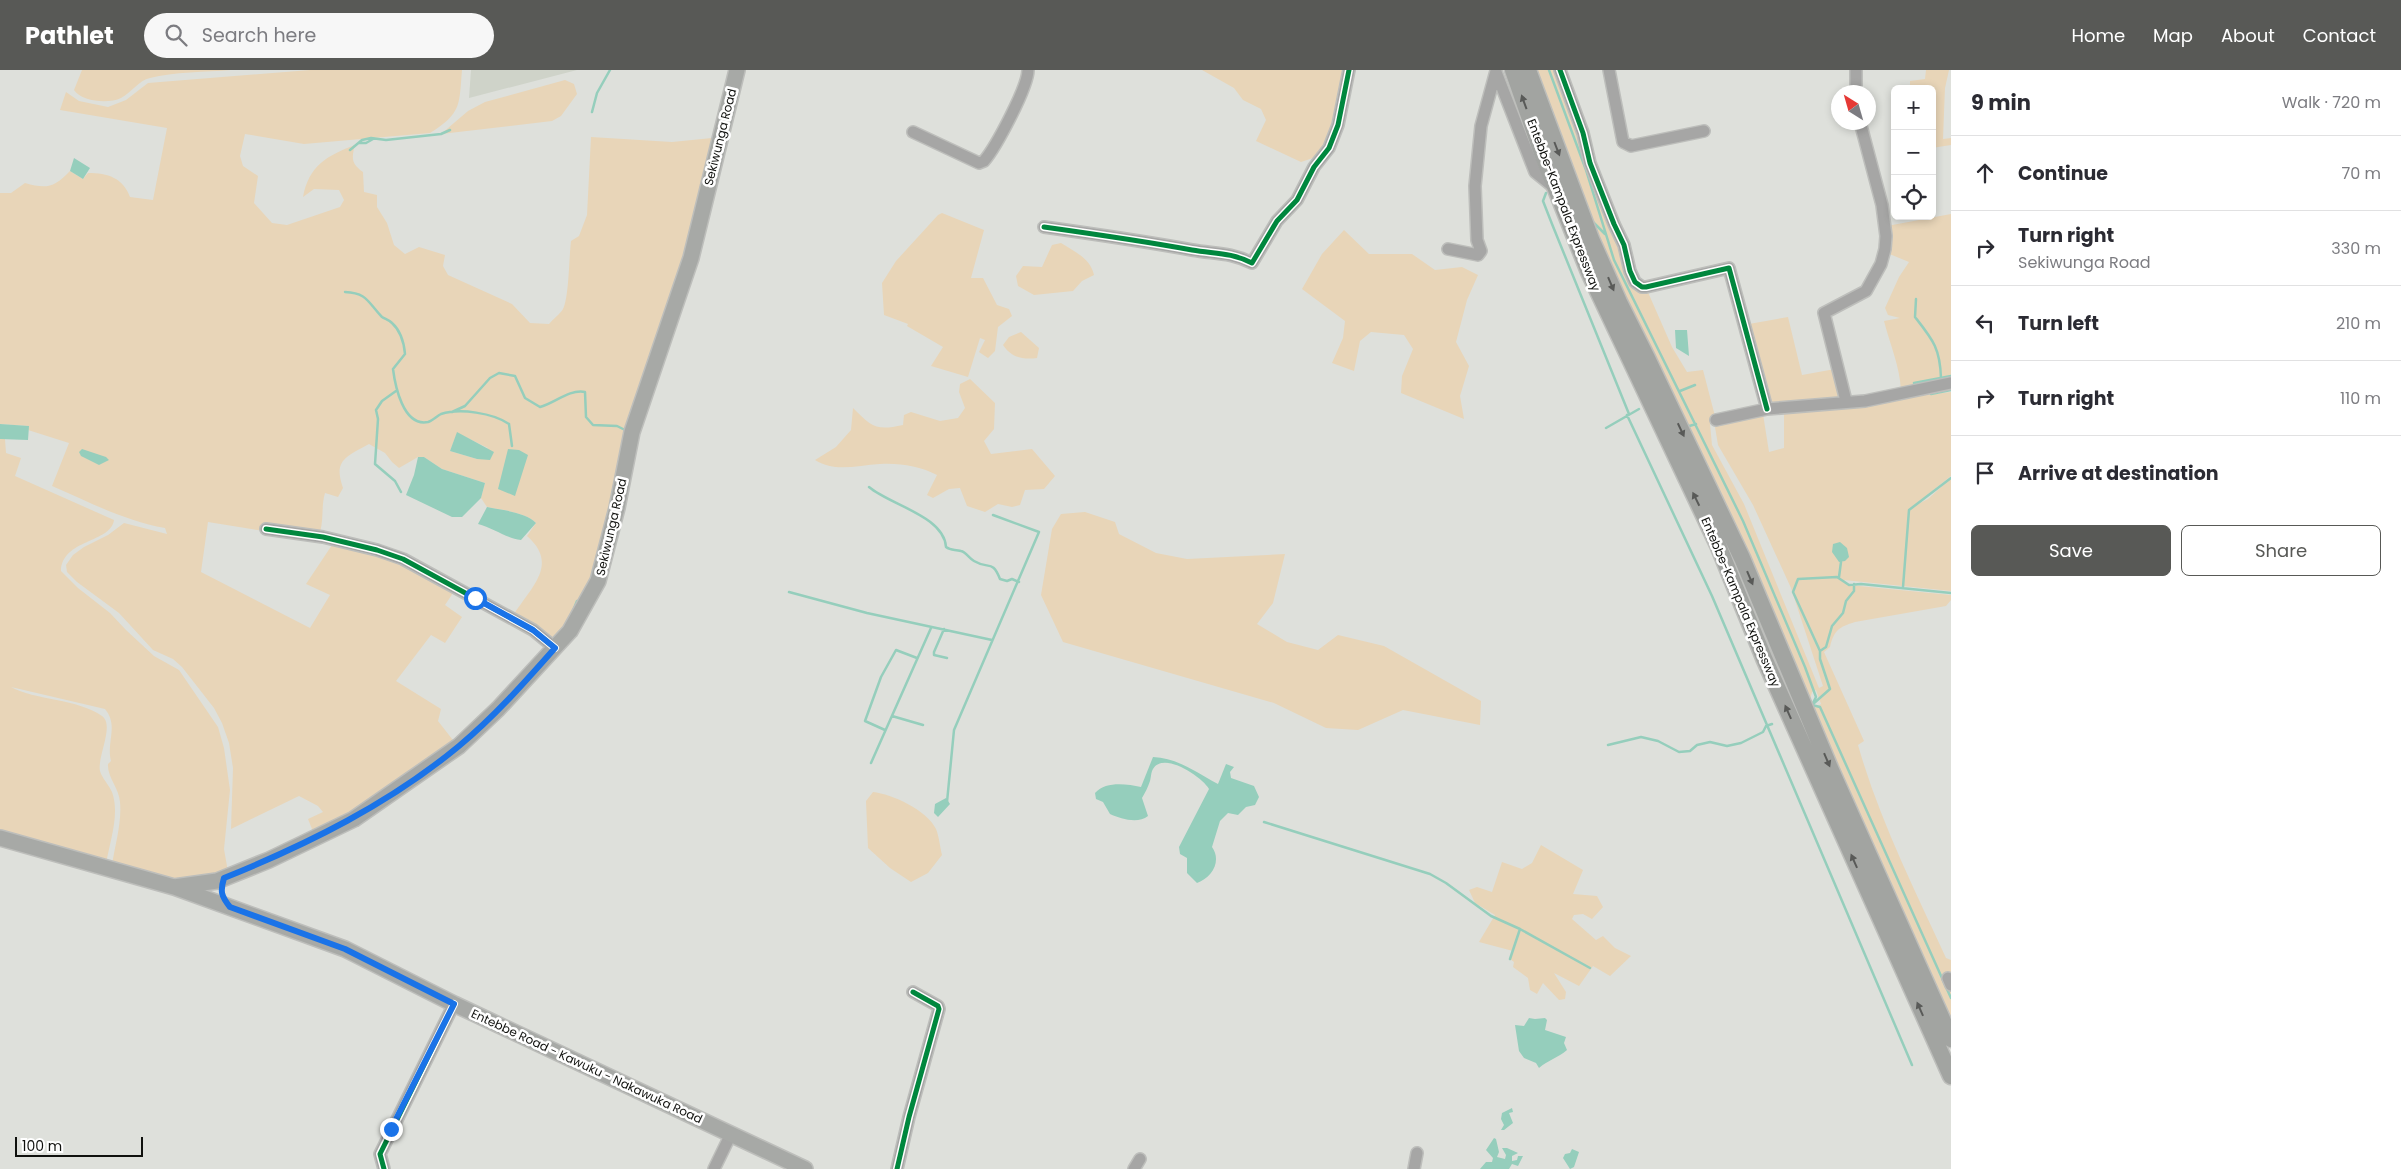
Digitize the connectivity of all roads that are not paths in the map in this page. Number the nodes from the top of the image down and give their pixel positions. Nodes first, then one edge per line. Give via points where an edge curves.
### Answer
1 (737, 70) edge
2 (1028, 70) edge
3 (1349, 70) edge
4 (1513, 70) edge
5 (1528, 70) edge
6 (1560, 70) edge
7 (1609, 70) edge
8 (1856, 70) edge
9 (1495, 71) edge
10 (1856, 85) edge
11 (1862, 130) edge
12 (1704, 131) dead end
13 (913, 132) dead end
14 (1556, 189) junction
15 (1044, 227) dead end
16 (1448, 249) dead end
17 (1951, 383) edge
18 (1846, 401) junction
19 (1767, 409) junction
20 (1716, 420) dead end
21 (266, 529) dead end
22 (555, 648) junction
23 (0, 838) edge
24 (224, 878) junction
25 (174, 887) junction
26 (230, 907) junction
27 (913, 992) dead end
28 (454, 1004) junction
29 (1951, 1039) edge
30 (1951, 1076) edge
31 (731, 1134) junction
32 (1417, 1153) dead end
33 (384, 1169) edge
34 (714, 1169) edge
35 (805, 1169) edge
36 (897, 1169) edge
37 (1414, 1169) edge

1 - 22 main road, Sekiwunga Road via 691,258 632,432 598,581 570,631
2 - 13 street via 1006,123 984,161 979,163
3 - 15 street via 1338,125 1329,148 1296,200 1277,221 1252,263 1226,253 1201,252
14 -> 4 highway, Entebbe-Kampala Expressway
5 -> 29 highway, Entebbe-Kampala Expressway via 1619,302 1738,550 1834,777
6 - 19 street via 1583,133 1590,163 1624,245 1633,279 1646,287 1729,268
7 - 12 street via 1623,142 1631,146
8 - 10 street
9 - 14 street via 1535,172
9 - 16 street via 1480,126 1475,186 1477,240 1481,251 1478,255
11 - 18 street via 1880,197 1886,242 1881,264 1866,291 1824,313
30 -> 14 highway, Entebbe-Kampala Expressway via 1764,658 1718,545 1593,281
17 - 18 street via 1865,401
18 - 19 street
19 - 20 street
21 - 22 street via 323,537 403,558 533,630
22 - 24 main road, Sekiwunga Road via 459,746 412,780 354,819
23 - 25 main road, Entebbe Road - Kawuku - Nakawuka Road
24 - 25 main road, Sekiwunga Road
24 - 26 main road via 220,890
25 - 26 main road, Entebbe Road - Kawuku - Nakawuka Road
26 - 28 main road, Entebbe Road - Kawuku - Nakawuka Road via 345,949
27 - 36 street via 939,1009
28 - 31 main road, Entebbe Road - Kawuku - Nakawuka Road
28 - 33 street via 380,1154
31 - 34 street
31 - 35 main road, Entebbe Road - Kawuku - Nakawuka Road
32 - 37 street

